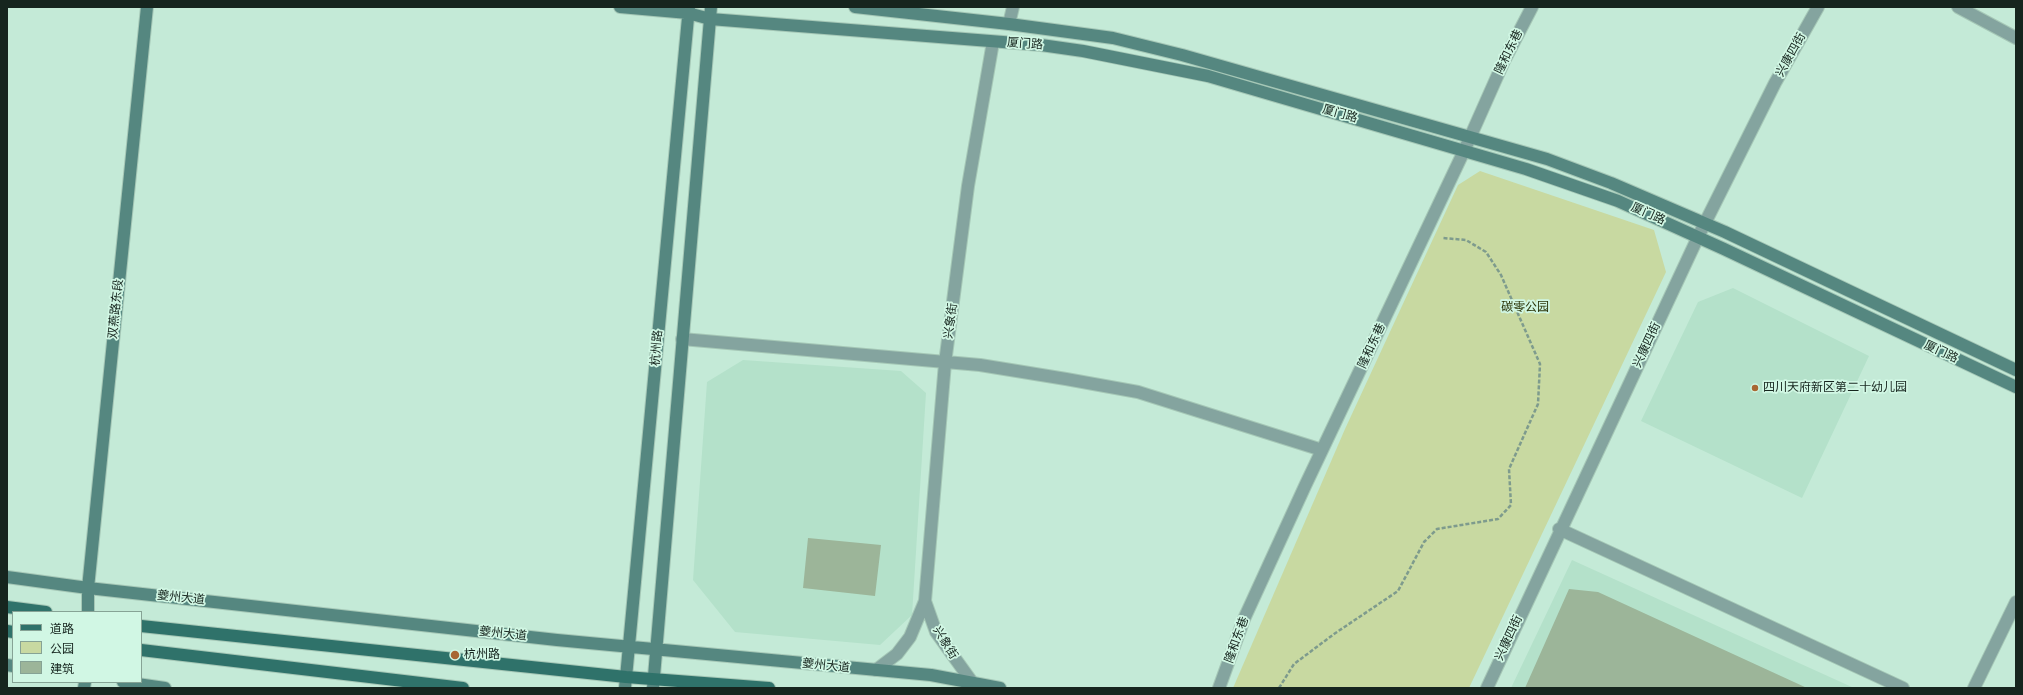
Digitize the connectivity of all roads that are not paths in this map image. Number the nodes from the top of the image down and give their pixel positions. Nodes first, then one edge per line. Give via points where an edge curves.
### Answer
1 (147, 7) edge
2 (620, 7) edge
3 (855, 7) edge
4 (1013, 7) edge
5 (1532, 7) edge
6 (1818, 7) edge
7 (1958, 7) edge
8 (689, 10) edge
9 (710, 13) edge
10 (1009, 24) junction
11 (2016, 38) edge
12 (993, 42) junction
13 (1471, 137) junction
14 (1464, 151) junction
15 (1705, 223) junction
16 (1698, 237) junction
17 (682, 339) junction
18 (945, 363) junction
19 (2016, 370) edge
20 (2016, 387) edge
21 (1322, 450) junction
22 (1559, 529) junction
23 (7, 577) edge
24 (88, 588) junction
25 (925, 601) junction
26 (2016, 602) edge
27 (7, 607) edge
28 (38, 611) edge
29 (88, 611) edge
30 (142, 626) edge
31 (629, 646) junction
32 (656, 649) junction
33 (142, 650) edge
34 (876, 670) junction
35 (972, 682) junction
36 (130, 683) edge
37 (625, 683) edge
38 (653, 684) edge
39 (166, 688) edge
40 (463, 688) edge
41 (769, 688) edge
42 (1000, 688) edge
43 (1220, 688) edge
44 (1487, 688) edge
45 (1903, 688) edge
46 (1974, 688) edge

1 - 24 main road, 双燕路东段
2 - 8 main road, 厦门路
3 - 10 main road, 厦门路
4 - 10 street
5 - 13 street, 隆和东巷 via 1504,61
6 - 15 street, 兴康四街 via 1775,83
7 - 11 street
8 - 9 main road, 厦门路
8 - 31 main road, 杭州路
9 - 12 main road, 厦门路
9 - 17 main road, 杭州路
10 - 13 main road, 厦门路 via 1113,38 1182,54
12 - 14 main road, 厦门路 via 1083,51 1208,76
12 - 18 street, 兴象街 via 968,186
13 - 14 street, 隆和东巷
13 - 15 main road, 厦门路 via 1611,183
14 - 16 main road, 厦门路 via 1611,198
14 - 21 street, 隆和东巷
15 - 16 street, 兴康四街
15 - 19 main road, 厦门路
16 - 20 main road, 厦门路
16 - 22 street, 兴康四街
17 - 18 street
17 - 32 main road, 杭州路
18 - 21 street via 980,365 1138,392
18 - 25 street, 兴象街
21 - 43 street, 隆和东巷 via 1244,619
22 - 44 street, 兴康四街
22 - 45 street
23 - 24 main road, 夔州大道
24 - 29 main road, 双燕路东段
24 - 31 main road, 夔州大道
25 - 34 street, 兴象街 via 910,637 897,654
25 - 35 street, 兴象街 via 936,632
26 - 46 street
27 - 28 main road
30 - 37 main road
31 - 32 main road, 夔州大道
31 - 37 main road, 杭州路
32 - 34 main road, 夔州大道
32 - 38 main road, 杭州路
33 - 40 main road
34 - 35 main road, 夔州大道
35 - 42 main road, 夔州大道
36 - 39 main road
37 - 38 main road
38 - 41 main road

